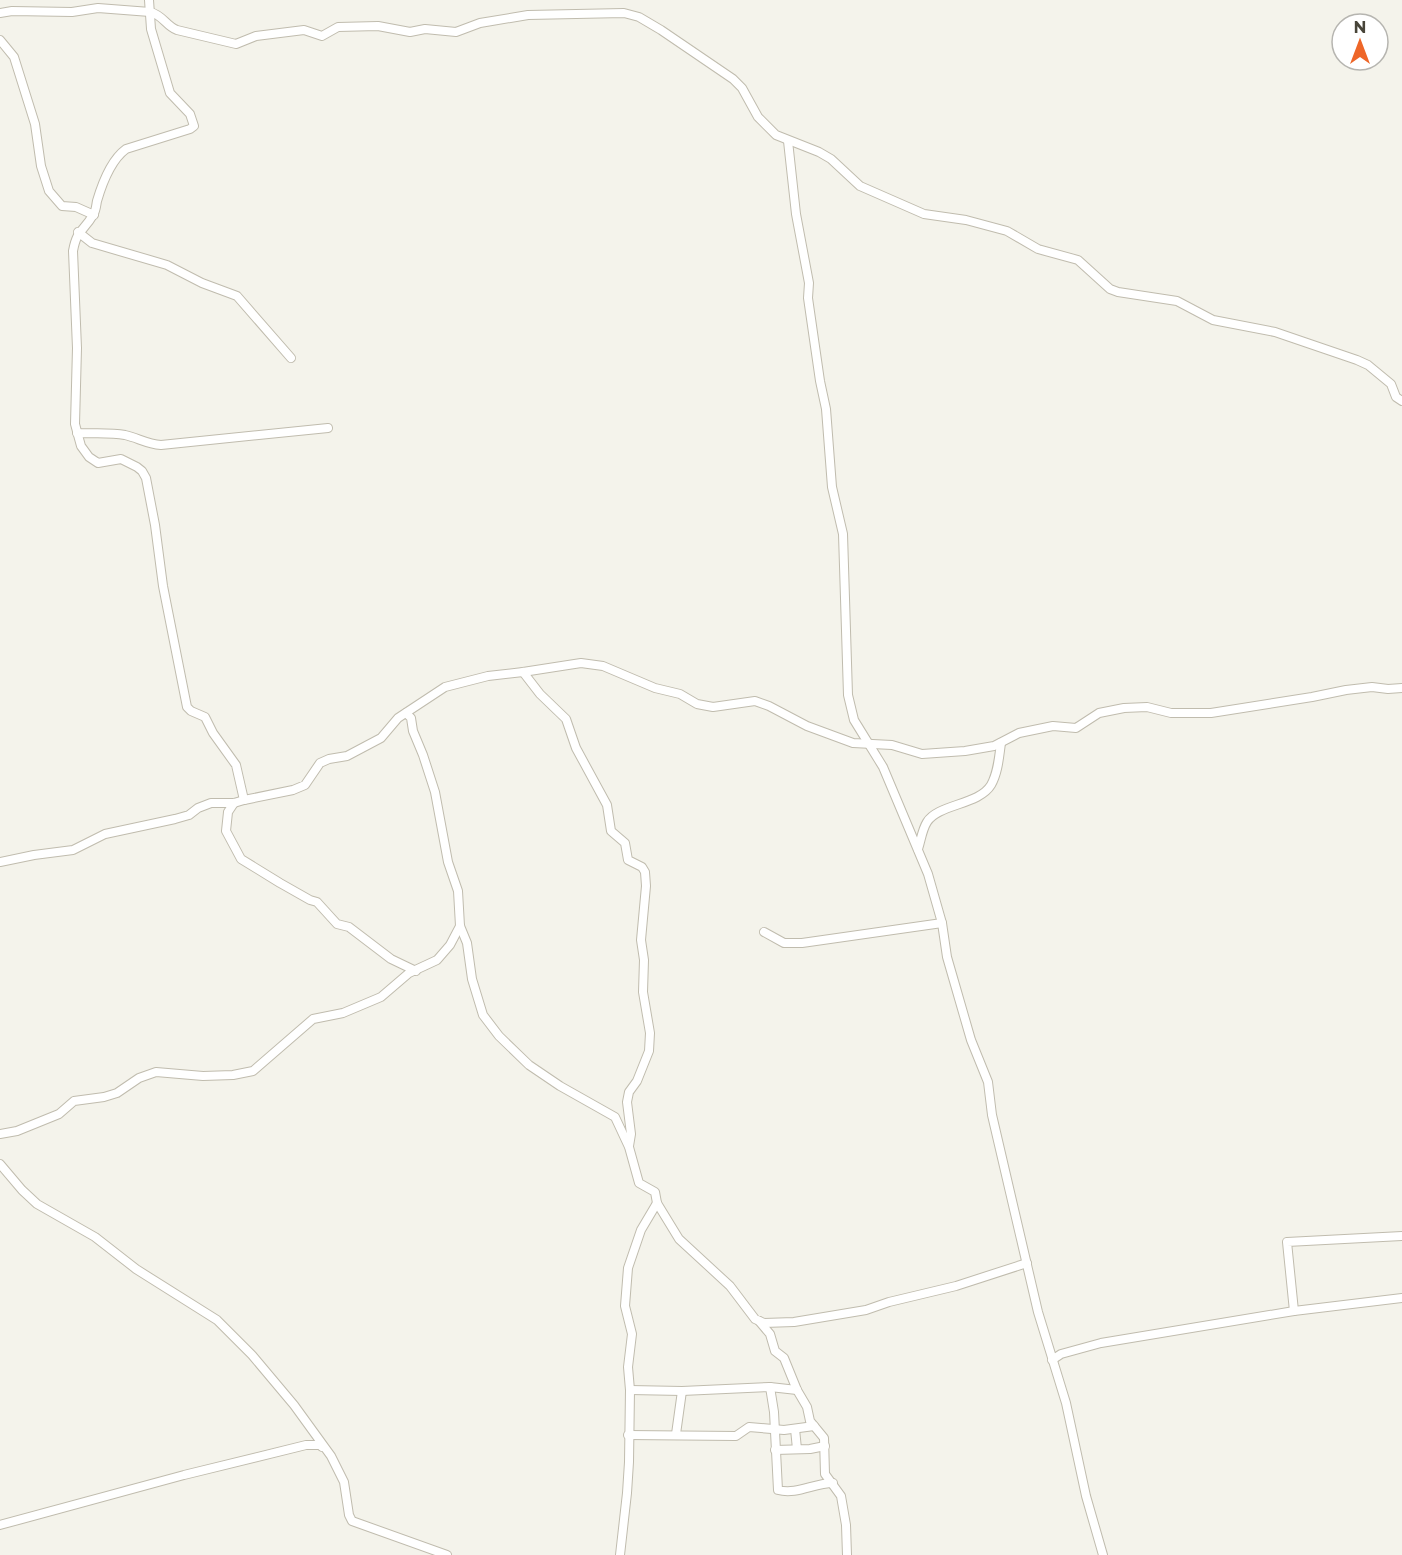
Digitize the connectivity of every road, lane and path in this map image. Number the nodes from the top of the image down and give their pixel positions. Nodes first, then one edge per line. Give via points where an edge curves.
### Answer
1 (149, 0) edge
2 (150, 12) junction
3 (0, 13) edge
4 (0, 40) edge
5 (788, 141) junction
6 (93, 215) junction
7 (78, 232) junction
8 (291, 358) dead end
9 (1402, 401) edge
10 (328, 428) dead end
11 (77, 433) junction
12 (523, 672) junction
13 (1402, 688) edge
14 (406, 712) junction
15 (1001, 743) junction
16 (869, 745) junction
17 (244, 800) junction
18 (234, 804) junction
19 (918, 849) junction
20 (0, 862) edge
21 (942, 923) junction
22 (460, 926) junction
23 (764, 932) dead end
24 (416, 971) junction
25 (0, 1134) edge
26 (629, 1147) junction
27 (0, 1164) edge
28 (657, 1203) junction
29 (1402, 1236) edge
30 (1027, 1263) junction
31 (1402, 1298) edge
32 (1294, 1311) junction
33 (759, 1321) junction
34 (1052, 1360) junction
35 (770, 1388) junction
36 (630, 1390) junction
37 (797, 1390) junction
38 (682, 1391) junction
39 (814, 1426) junction
40 (795, 1429) junction
41 (774, 1430) junction
42 (676, 1434) junction
43 (628, 1435) junction
44 (825, 1446) junction
45 (324, 1448) junction
46 (797, 1449) junction
47 (775, 1450) junction
48 (833, 1483) junction
49 (0, 1525) edge
50 (447, 1555) edge
51 (620, 1555) edge
52 (848, 1555) edge
53 (1103, 1555) edge

1 - 2 street
2 - 3 street via 98,8
2 - 5 street via 177,30 236,44 256,36 304,30 322,36 338,27 456,32 480,23 528,15 632,14 728,75 742,88 766,126
2 - 6 street via 151,30 170,93 190,114 194,126 122,152 108,174
4 - 6 street via 14,57 35,124 49,191 62,206
5 - 9 street via 819,152 860,186 901,205 924,214 1007,231 1038,249 1078,260 1110,289 1177,301 1213,320 1275,332 1357,360 1391,384
5 - 16 street via 826,409 832,487 843,534 848,695 854,720
6 - 7 street
7 - 8 street via 92,243 167,266 237,296
7 - 11 street via 73,251
10 - 11 street via 161,445 120,434
11 - 17 street via 88,457 98,463 121,459 142,471 146,478 187,707 205,717 233,759
12 - 14 street via 445,687
12 - 16 street via 594,663 698,704 712,707 755,701 807,726
12 - 26 street via 566,719 576,748 607,805 611,831 625,843 628,860 645,872 641,940 650,1045 629,1092
13 - 15 street via 1346,690 1211,712 1124,708 1099,712 1076,728 1053,726 1024,731
14 - 17 street via 381,738 347,756 320,763 300,788
14 - 22 street via 435,792 448,862 458,891
15 - 16 street via 977,750 927,754 892,745
15 - 19 street via 992,784 961,805 931,817
16 - 19 street
17 - 18 street
18 - 20 street via 211,803 182,817 105,834 73,850
18 - 24 street via 228,812 226,831 241,859 317,902 337,924 348,926
19 - 21 street
21 - 23 street via 802,943 784,943
21 - 30 street via 945,950 971,1040 988,1082 992,1115
22 - 24 street via 442,956
22 - 26 street via 480,1006 490,1025 529,1065 615,1117
24 - 25 street via 381,997 343,1013 313,1019 254,1071 202,1076 156,1072 117,1093 74,1101 59,1114
26 - 28 street via 637,1180 654,1192
27 - 45 street via 37,1204 95,1237 136,1269 217,1320 284,1392
28 - 33 street via 679,1239 724,1280
28 - 36 street via 641,1230 628,1268 625,1306 632,1334 628,1359
29 - 32 street via 1287,1242
30 - 33 street via 866,1310 794,1322
30 - 34 street
31 - 32 street
32 - 34 street via 1101,1343
33 - 37 street via 770,1334 775,1352 784,1358
34 - 53 street
35 - 37 street
35 - 38 street
35 - 41 street
36 - 38 street
36 - 43 street
37 - 39 street
38 - 42 street
39 - 40 street
39 - 44 street via 822,1433
40 - 41 street
40 - 46 street
41 - 42 street via 749,1427 736,1436
41 - 47 street
42 - 43 street
43 - 51 street
44 - 46 street
44 - 48 street via 825,1473
45 - 49 street via 306,1445
45 - 50 street via 344,1482 352,1521
46 - 47 street
47 - 48 street via 780,1491
48 - 52 street via 842,1500

